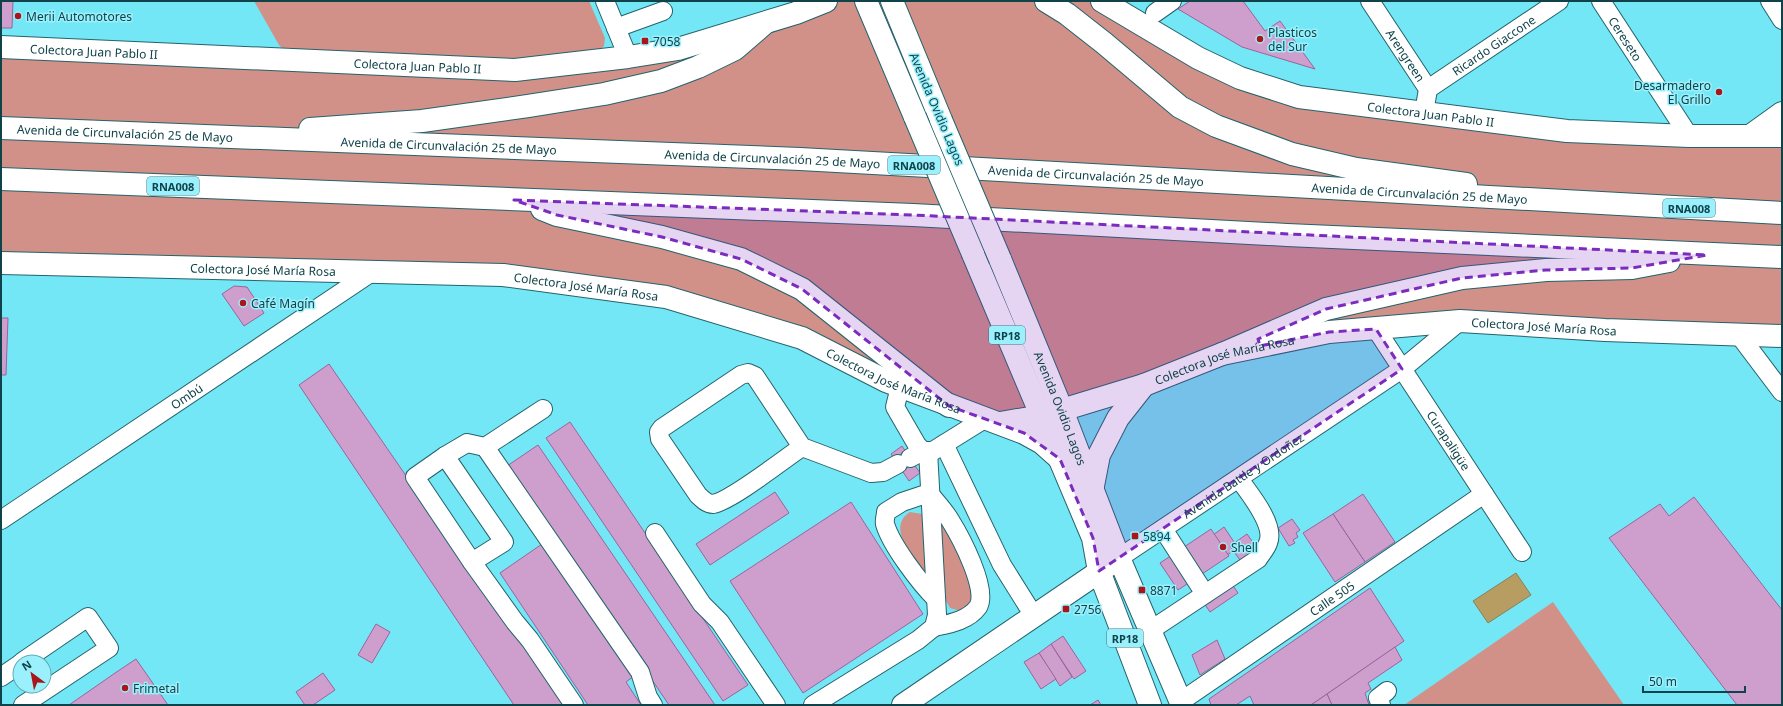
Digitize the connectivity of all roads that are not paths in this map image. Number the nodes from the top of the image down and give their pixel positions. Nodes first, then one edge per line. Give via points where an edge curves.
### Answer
1 (605, 1) edge
2 (791, 1) edge
3 (826, 1) edge
4 (866, 1) edge
5 (892, 1) edge
6 (1046, 1) edge
7 (1102, 1) edge
8 (1172, 1) edge
9 (1370, 1) edge
10 (1559, 1) edge
11 (1601, 1) edge
12 (1770, 1) edge
13 (663, 11) dead end
14 (1151, 15) edge
15 (1782, 20) edge
16 (765, 23) junction
17 (616, 28) junction
18 (1, 47) edge
19 (628, 57) junction
20 (1428, 89) junction
21 (1424, 112) junction
22 (1782, 113) edge
23 (1, 128) edge
24 (1689, 136) junction
25 (1750, 136) junction
26 (1782, 136) edge
27 (232, 138) junction
28 (1, 179) edge
29 (514, 200) junction
30 (1596, 203) junction
31 (1782, 213) edge
32 (1707, 255) junction
33 (1782, 257) edge
34 (1, 263) edge
35 (372, 272) junction
36 (1460, 321) junction
37 (1376, 329) junction
38 (1739, 335) junction
39 (1782, 336) edge
40 (1222, 354) junction
41 (1402, 369) junction
42 (1144, 385) junction
43 (900, 387) junction
44 (1782, 392) edge
45 (949, 406) junction
46 (543, 409) dead end
47 (1062, 410) junction
48 (1042, 416) junction
49 (992, 421) junction
50 (944, 444) junction
51 (486, 447) junction
52 (802, 447) junction
53 (445, 456) junction
54 (915, 456) junction
55 (1060, 459) junction
56 (1239, 479) junction
57 (1092, 491) junction
58 (929, 493) junction
59 (1484, 494) junction
60 (1, 520) edge
61 (1163, 529) junction
62 (655, 533) dead end
63 (1522, 552) dead end
64 (1119, 558) junction
65 (472, 562) junction
66 (1100, 571) junction
67 (1205, 594) junction
68 (936, 599) junction
69 (1034, 616) junction
70 (934, 627) junction
71 (1151, 630) junction
72 (34, 654) edge
73 (12, 669) edge
74 (1, 677) edge
75 (52, 686) edge
76 (40, 694) edge
77 (1181, 704) edge
78 (23, 705) edge
79 (574, 705) edge
80 (653, 705) edge
81 (776, 705) edge
82 (813, 705) edge
83 (903, 705) edge
84 (1150, 705) edge

1 - 17 street
2 - 16 main road
3 - 16 main road, Colectora Juan Pablo II
4 - 48 main road, Avenida Ovidio Lagos / RP18, bridge
5 - 47 main road, Avenida Ovidio Lagos / RP18, bridge
6 - 30 main road via 1098,38 1180,107 1216,126 1259,143 1292,154 1356,169
7 - 14 main road, Colectora Juan Pablo II
8 - 14 street
9 - 20 street, Arengreen
10 - 20 street, Ricardo Giaccone
11 - 24 street, Cereseto
12 - 15 street
13 - 17 street
14 - 21 main road, Colectora Juan Pablo II via 1198,58 1240,78 1299,97
16 - 19 main road, Colectora Juan Pablo II via 678,49
16 - 27 main road via 735,49 698,67 660,81 604,94 422,121 321,128
17 - 19 street
18 - 19 main road, Colectora Juan Pablo II via 515,70
20 - 21 street, Arengreen
21 - 24 main road, Colectora Juan Pablo II via 1567,131
22 - 25 main road
23 - 27 main road, Avenida de Circunvalación 25 de Mayo / RNA008
24 - 25 main road, Colectora Juan Pablo II
25 - 26 main road, Colectora Juan Pablo II
27 - 30 main road, Avenida de Circunvalación 25 de Mayo / RNA008 via 800,159
28 - 29 main road, RNA008
29 - 32 main road, RNA008 via 913,215
29 - 45 main road via 556,214 662,237 741,259 802,289
30 - 31 main road, Avenida de Circunvalación 25 de Mayo / RNA008
32 - 33 main road, RNA008
32 - 40 main road via 1632,268 1546,270 1462,278 1326,309
34 - 35 main road, Colectora José María Rosa
35 - 43 main road, Colectora José María Rosa via 503,275 666,297 802,338
35 - 60 street, Ombú
36 - 37 main road, Colectora José María Rosa
36 - 38 main road, Colectora José María Rosa
36 - 41 street, Avenida Battle y Ordoñez
37 - 40 main road, Colectora José María Rosa via 1329,332
37 - 41 street, Curapaligüe
38 - 39 main road, Colectora José María Rosa
38 - 44 street
40 - 42 main road, Colectora José María Rosa
41 - 56 street, Avenida Battle y Ordoñez
41 - 59 street, Curapaligüe
42 - 47 main road, Colectora José María Rosa
42 - 57 main road via 1118,418 1099,455
43 - 45 main road, Colectora José María Rosa
43 - 54 street via 895,407 917,445
45 - 49 main road, Colectora José María Rosa
46 - 51 street
47 - 48 main road, Colectora José María Rosa
47 - 57 main road, Avenida Ovidio Lagos / RP18
48 - 49 main road, Colectora José María Rosa
48 - 55 main road, Avenida Ovidio Lagos / RP18
49 - 50 street
49 - 55 main road, RP18 via 1042,443
50 - 54 street via 933,451
50 - 69 street via 1002,565
51 - 53 street via 467,443
51 - 80 street via 640,672 648,698
52 - 52 street via 755,376 748,373 741,375 659,432 660,439 698,495 705,502 712,504 723,501
52 - 54 street via 871,473 883,472
53 - 65 street via 416,477
53 - 65 street via 504,542
54 - 58 street
55 - 66 main road, Avenida Ovidio Lagos / RP18 via 1093,538
56 - 61 street, Avenida Battle y Ordoñez
56 - 67 street via 1268,525 1269,542 1258,559
57 - 64 main road, Avenida Ovidio Lagos / RP18
58 - 68 street
58 - 68 street via 902,502 886,512 884,523 898,549 925,588
58 - 70 street via 953,525 971,562 982,598 977,608 965,617 951,624
59 - 63 street, Curapaligüe
59 - 77 street, Calle 505
61 - 64 street, Avenida Battle y Ordoñez
61 - 67 street
62 - 81 street via 702,604 720,622
64 - 66 main road, Avenida Battle y Ordoñez
64 - 71 main road, Avenida Ovidio Lagos / RP18
65 - 79 street
66 - 69 main road, Avenida Battle y Ordoñez
66 - 84 main road, Avenida Ovidio Lagos / RP18
67 - 71 street
68 - 70 street via 937,615
69 - 83 main road, Avenida Battle y Ordoñez
70 - 82 street via 918,640
71 - 77 main road, Avenida Ovidio Lagos / RP18
72 - 75 street via 88,617 109,648
73 - 74 street
76 - 78 street

